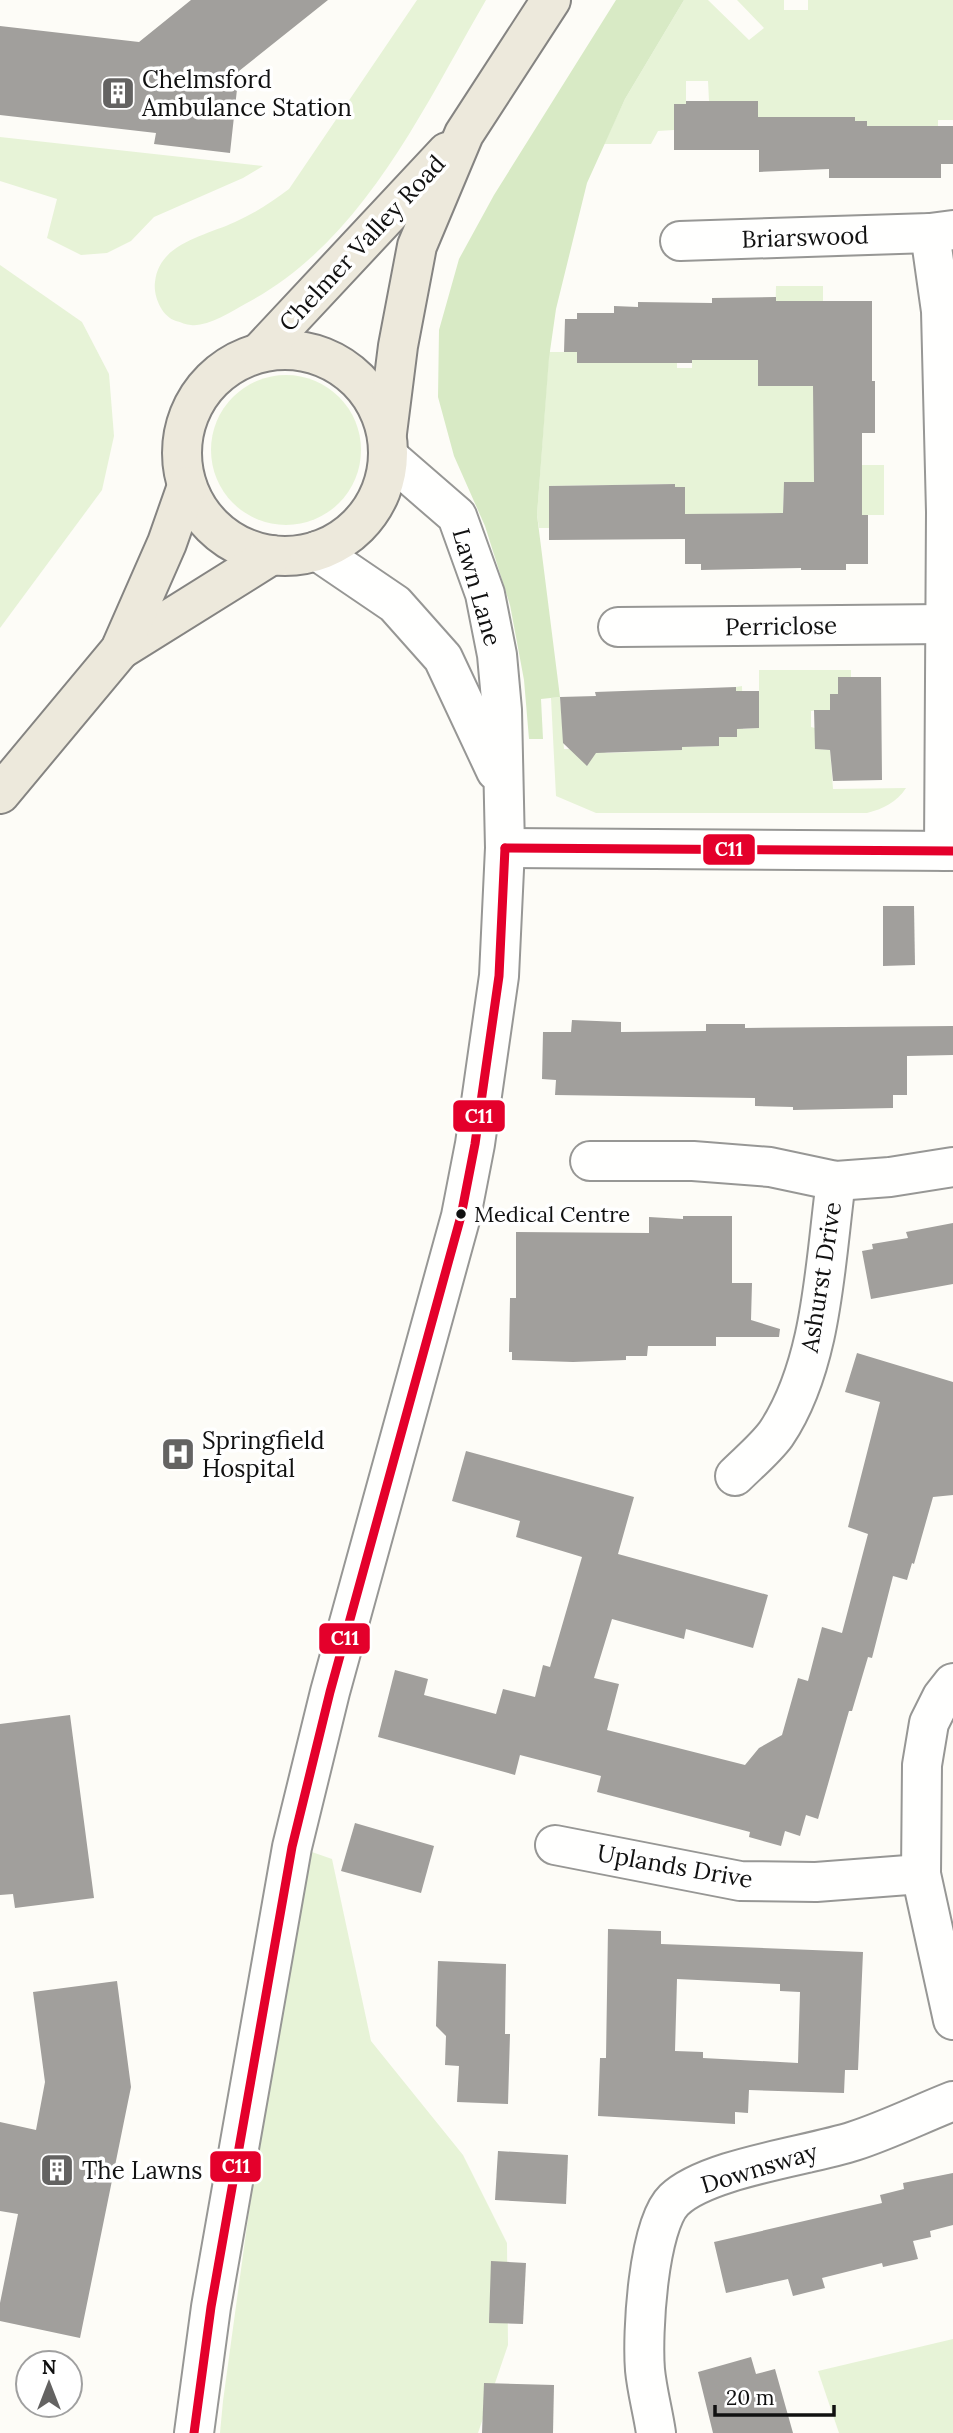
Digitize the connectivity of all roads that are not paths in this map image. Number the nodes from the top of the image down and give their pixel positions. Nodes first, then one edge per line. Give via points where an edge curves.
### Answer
1 (551, 0) edge
2 (464, 134) junction
3 (942, 232) edge
4 (680, 241) dead end
5 (260, 352) junction
6 (388, 445) junction
7 (187, 486) junction
8 (317, 551) junction
9 (272, 555) junction
10 (944, 624) junction
11 (618, 627) dead end
12 (120, 650) junction
13 (504, 789) junction
14 (0, 794) edge
15 (506, 848) junction
16 (949, 851) edge
17 (590, 1161) dead end
18 (953, 1167) edge
19 (836, 1181) junction
20 (735, 1476) dead end
21 (953, 1683) edge
22 (555, 1845) dead end
23 (921, 1874) junction
24 (953, 2020) edge
25 (953, 2101) edge
26 (194, 2433) edge
27 (656, 2433) edge

1 - 2 main road, Chelmer Valley Road
2 - 5 main road, Chelmer Valley Road
2 - 6 main road, Chelmer Valley Road via 417,246 398,346
3 - 4 street, Briarswood
3 - 10 street, Briarswood
5 - 6 main road via 314,353 339,364 375,401
5 - 7 main road via 220,372 197,399 183,436
6 - 8 main road via 386,477 368,515 336,543
6 - 13 street, Lawn Lane via 457,516 485,594 497,654
7 - 9 main road via 206,519 225,537
7 - 12 main road
8 - 9 main road
8 - 13 street, Lawn Lane via 395,604 443,658
9 - 12 main road
10 - 11 street, Perriclose
10 - 16 street, Briarswood
12 - 14 main road
13 - 15 street, Lawn Lane
15 - 16 street
15 - 26 street, Lawn Lane via 499,976 461,1216 292,1847 211,2307
17 - 19 street, Ashurst Drive via 769,1167
18 - 19 street, Ashurst Drive
19 - 20 street, Ashurst Drive via 815,1338 800,1386 775,1434
21 - 23 street via 929,1723 922,1765
22 - 23 street, Uplands Drive via 740,1881 816,1882
23 - 24 street
25 - 27 street, Downsway via 855,2141 693,2186 673,2201 653,2250 645,2325 645,2371

